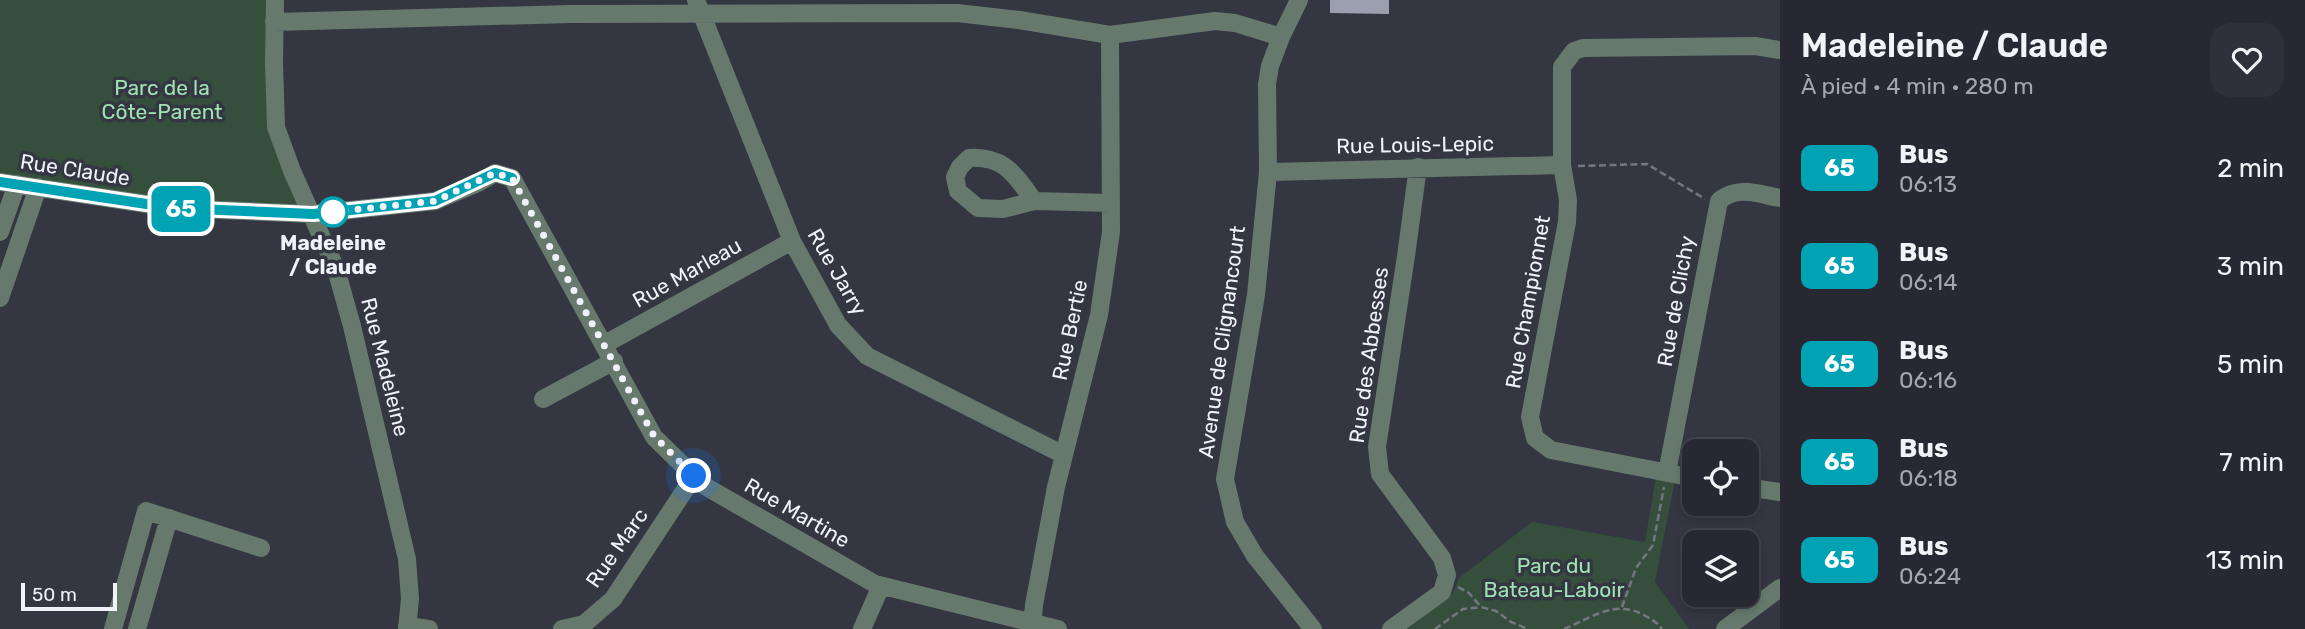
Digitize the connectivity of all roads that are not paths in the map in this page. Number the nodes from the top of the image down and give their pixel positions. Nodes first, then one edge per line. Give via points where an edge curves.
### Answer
1 (275, 0) edge
2 (1299, 0) edge
3 (699, 6) edge
4 (274, 22) junction
5 (1110, 35) junction
6 (1281, 37) junction
7 (1780, 50) edge
8 (1568, 165) junction
9 (1418, 167) junction
10 (1268, 172) junction
11 (512, 178) joint
12 (8, 183) edge
13 (38, 187) junction
14 (1780, 198) edge
15 (1034, 201) dead end
16 (1111, 202) junction
17 (313, 214) junction
18 (0, 232) edge
19 (792, 242) junction
20 (0, 298) edge
21 (605, 344) junction
22 (614, 361) junction
23 (543, 398) dead end
24 (1064, 455) junction
25 (694, 476) junction
26 (1666, 477) junction
27 (1682, 478) edge
28 (1759, 489) edge
29 (1780, 492) edge
30 (169, 518) junction
31 (261, 548) dead end
32 (881, 586) junction
33 (1780, 588) edge
34 (1032, 626) edge
35 (407, 628) edge
36 (113, 629) edge
37 (136, 629) edge
38 (429, 629) edge
39 (562, 629) edge
40 (862, 629) edge
41 (1058, 629) edge
42 (1313, 629) edge
43 (1391, 629) edge
44 (1725, 629) edge

1 - 4 street, Rue Madeleine
2 - 6 street, Avenue de Clignancourt
3 - 4 street
3 - 5 street via 957,13
3 - 19 street, Rue Jarry
4 - 17 street, Rue Madeleine via 276,127
5 - 6 street via 1215,21
5 - 16 street, Rue Bertie
6 - 10 street, Avenue de Clignancourt via 1267,84
7 - 8 street, Rue Championnet via 1742,46 1574,51 1562,67
8 - 9 street, Rue Louis-Lepic
8 - 26 street, Rue Championnet via 1567,222 1530,417 1535,438 1551,450
9 - 10 street, Rue Louis-Lepic
9 - 43 street, Rue des Abbesses via 1377,447 1380,474 1442,558 1447,575 1442,592
10 - 42 street, Avenue de Clignancourt via 1256,295 1225,479 1235,522 1255,556
11 - 17 street, Rue Claude via 495,173 435,201
11 - 21 street, Rue Martine
12 - 13 street, Rue Claude
12 - 18 street
13 - 17 street, Rue Claude via 173,208
13 - 20 street
14 - 26 street, Rue de Clichy via 1742,191 1728,193 1719,201
15 - 16 street
16 - 24 street, Rue Bertie via 1099,315
17 - 35 street, Rue Madeleine via 336,269 352,326 407,559
19 - 21 street, Rue Marleau
19 - 24 street, Rue Jarry via 838,325 867,356
21 - 22 street, Rue Martine
22 - 23 street
22 - 25 street, Rue Martine via 654,436
24 - 34 street, Rue Bertie
25 - 32 street, Rue Martine
25 - 39 street, Rue Marc via 612,599 583,624
26 - 27 street, Rue Championnet
28 - 29 street
30 - 31 street
30 - 36 street via 146,511
30 - 37 street
32 - 34 street, Rue Martine
32 - 40 street
33 - 44 street
34 - 41 street, Rue Martine
35 - 38 street

